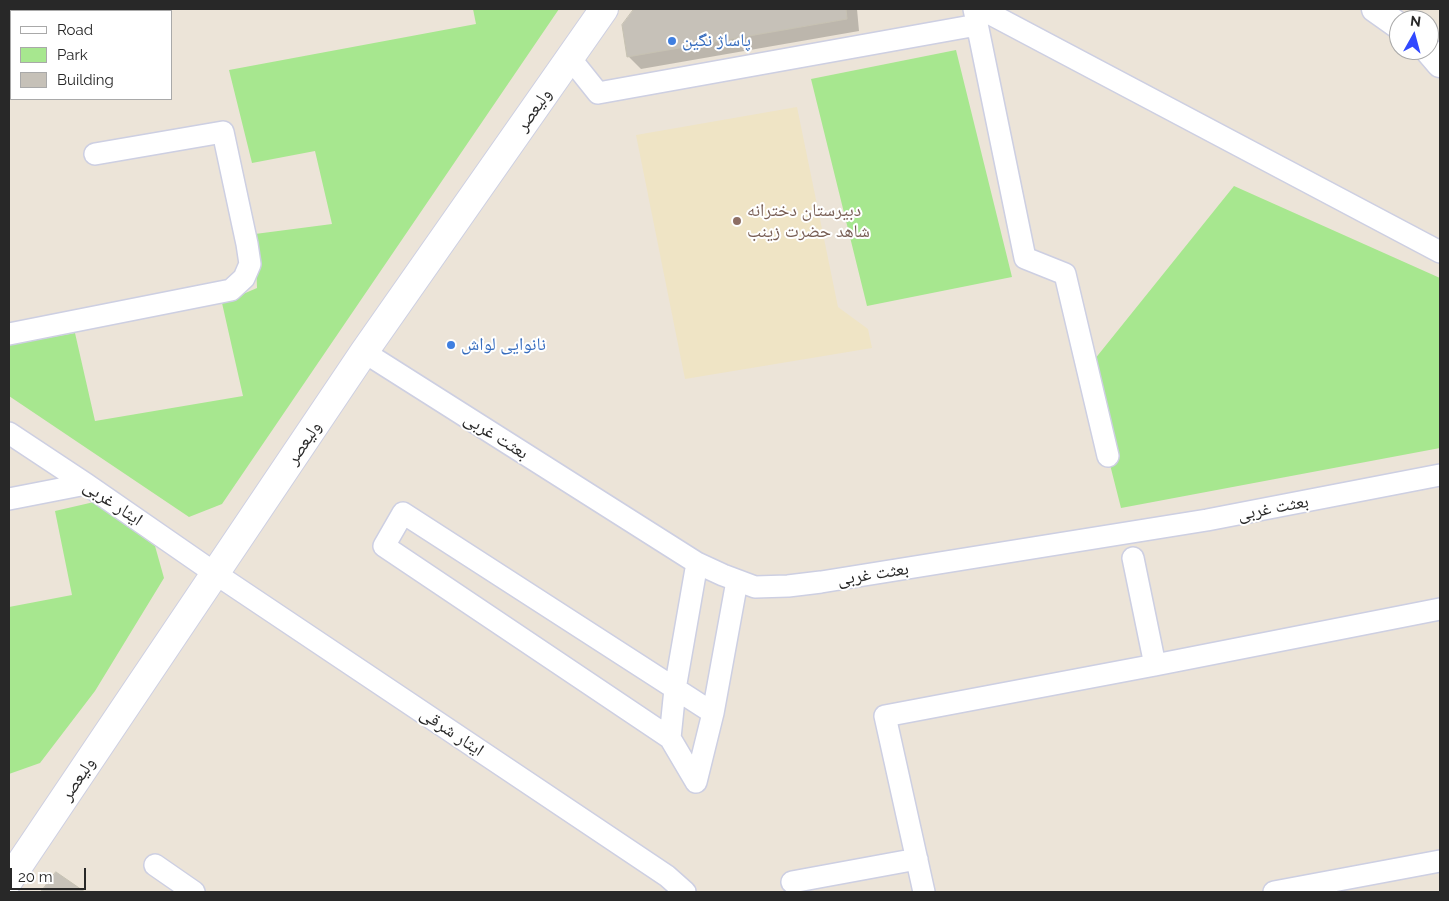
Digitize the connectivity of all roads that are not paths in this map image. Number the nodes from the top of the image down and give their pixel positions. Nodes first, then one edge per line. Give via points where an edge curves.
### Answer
1 (17, 9) edge
2 (604, 9) edge
3 (1374, 9) edge
4 (9, 10) edge
5 (977, 14) edge
6 (1389, 19) edge
7 (570, 58) junction
8 (95, 154) dead end
9 (1440, 252) edge
10 (9, 334) edge
11 (364, 352) junction
12 (9, 433) edge
13 (1108, 456) dead end
14 (1440, 475) edge
15 (86, 484) junction
16 (9, 499) edge
17 (1133, 558) dead end
18 (697, 563) junction
19 (216, 574) junction
20 (737, 581) junction
21 (1440, 608) edge
22 (1155, 665) junction
23 (675, 689) junction
24 (713, 713) junction
25 (670, 738) junction
26 (917, 859) junction
27 (1440, 861) edge
28 (155, 865) dead end
29 (12, 869) edge
30 (792, 882) dead end
31 (194, 892) edge
32 (685, 892) edge
33 (924, 892) edge
34 (1274, 892) edge

1 - 4 street
2 - 7 main road, ولیعصر
3 - 6 street
5 - 7 street via 598,93
5 - 9 street
5 - 13 street via 1025,258 1065,274
7 - 11 main road, ولیعصر
8 - 10 street via 224,132 250,264 244,278 231,290
11 - 18 street, بعثت غربی
11 - 19 main road, ولیعصر
12 - 15 street, ایثار غربی
14 - 20 street, بعثت غربی via 1207,520 821,582 756,587
15 - 16 street
15 - 19 street, ایثار غربی
17 - 22 street
18 - 20 street, بعثت غربی
18 - 23 street
19 - 29 main road, ولیعصر
19 - 32 street, ایثار شرقی via 668,876
20 - 24 street
21 - 22 street
22 - 26 street via 885,716
23 - 24 street
23 - 25 street
23 - 25 street via 403,513 384,546
24 - 25 street via 696,782
26 - 30 street
26 - 33 street
27 - 34 street
28 - 31 street

